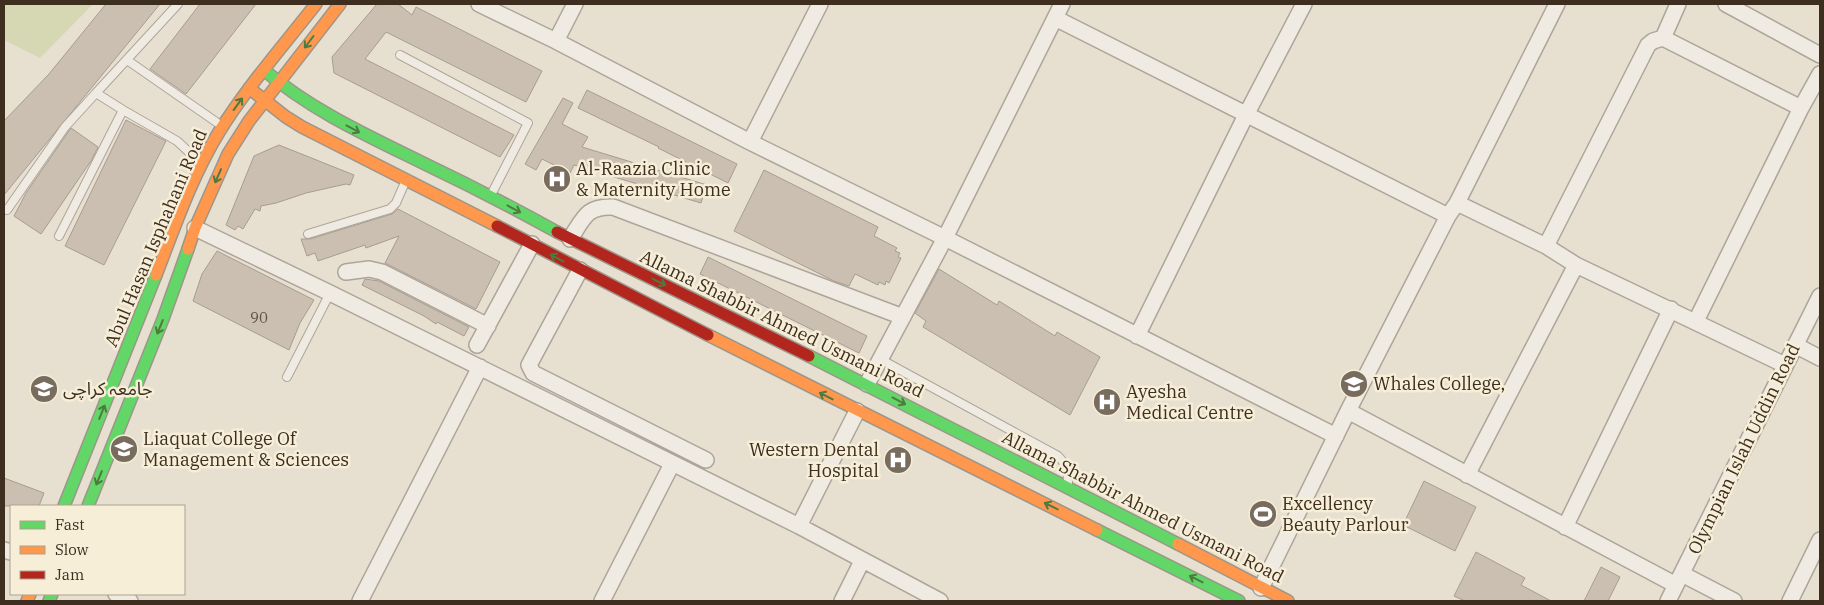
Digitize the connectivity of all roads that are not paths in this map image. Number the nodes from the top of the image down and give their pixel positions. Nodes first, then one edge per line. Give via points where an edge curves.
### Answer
1 (178, 4) edge
2 (316, 4) edge
3 (340, 4) edge
4 (479, 4) edge
5 (575, 4) edge
6 (820, 4) edge
7 (1062, 4) edge
8 (1304, 4) edge
9 (1556, 4) edge
10 (1726, 4) edge
11 (1673, 5) edge
12 (1055, 18) junction
13 (1663, 38) junction
14 (556, 41) junction
15 (400, 55) dead end
16 (1820, 55) edge
17 (127, 60) junction
18 (264, 70) junction
19 (1820, 76) edge
20 (279, 83) junction
21 (249, 88) junction
22 (96, 93) junction
23 (265, 101) junction
24 (1801, 108) junction
25 (123, 110) junction
26 (1246, 115) junction
27 (222, 127) junction
28 (750, 142) junction
29 (202, 164) junction
30 (407, 178) junction
31 (491, 196) junction
32 (1457, 203) junction
33 (8, 210) dead end
34 (1448, 216) junction
35 (194, 228) junction
36 (308, 234) dead end
37 (59, 236) dead end
38 (945, 238) junction
39 (570, 239) junction
40 (532, 244) junction
41 (1546, 246) junction
42 (1576, 265) junction
43 (580, 270) junction
44 (346, 272) dead end
45 (330, 293) junction
46 (1820, 296) edge
47 (1671, 309) junction
48 (903, 317) junction
49 (1696, 321) junction
50 (488, 326) junction
51 (1137, 336) junction
52 (477, 345) dead end
53 (1795, 345) junction
54 (1820, 358) edge
55 (880, 359) junction
56 (1784, 365) junction
57 (480, 367) junction
58 (287, 377) dead end
59 (867, 384) junction
60 (1348, 411) junction
61 (857, 412) junction
62 (1336, 436) junction
63 (706, 460) dead end
64 (672, 464) junction
65 (1467, 475) junction
66 (1068, 488) junction
67 (64, 505) edge
68 (88, 505) edge
69 (800, 526) junction
70 (1565, 527) junction
71 (1820, 540) edge
72 (862, 561) junction
73 (1679, 580) junction
74 (1261, 588) junction
75 (118, 595) edge
76 (130, 601) edge
77 (360, 601) edge
78 (602, 601) edge
79 (842, 601) edge
80 (940, 601) edge
81 (1239, 601) edge
82 (1288, 601) edge
83 (1668, 601) edge
84 (1734, 601) edge
85 (1790, 601) edge

1 - 17 lane
2 - 18 main road, Abul Hasan Isphahani Road
3 -> 20 main road, Abul Hasan Isphahani Road
4 - 14 street
5 - 14 street
6 - 28 street
7 - 12 street
8 - 26 street
9 - 32 street
10 - 16 street
11 - 13 street
12 - 26 street
12 - 38 street
13 - 24 street
13 - 41 street via 1648,45
14 - 28 street
15 - 31 lane via 528,123
17 - 22 lane
17 - 27 lane
18 - 20 main road, Allama Shabbir Ahmed Usmani Road
18 - 21 main road, Abul Hasan Isphahani Road
19 - 24 street
20 - 23 main road, Abul Hasan Isphahani Road
20 -> 31 main road, Allama Shabbir Ahmed Usmani Road via 355,130
21 - 23 main road
27 -> 21 main road, Abul Hasan Isphahani Road
22 - 25 lane
22 - 33 lane via 65,127
23 - 30 main road via 302,127
23 -> 35 main road, Abul Hasan Isphahani Road via 228,154
24 - 49 street
25 - 29 lane via 177,141
25 - 37 lane
26 - 34 street
26 - 51 street
27 - 29 main road, Abul Hasan Isphahani Road
28 - 38 street
67 -> 29 main road, Abul Hasan Isphahani Road
30 - 36 lane via 390,209
30 - 40 main road
31 -> 39 main road, Allama Shabbir Ahmed Usmani Road
32 - 34 street
32 - 41 street
34 - 60 street
35 - 45 street
35 -> 68 main road, Abul Hasan Isphahani Road via 163,319
38 - 48 street
38 - 51 street
39 - 48 street via 587,214 600,207 613,207
39 -> 59 main road, Allama Shabbir Ahmed Usmani Road
43 -> 40 main road
40 - 50 street
41 - 42 street
42 - 47 street
42 - 65 street
61 -> 43 main road
43 - 63 street via 530,365 531,370
44 - 50 street via 369,269 382,272
45 - 57 street
45 - 58 lane
46 - 53 street, Olympian Islah Uddin Road
47 - 49 street
47 - 70 street
48 - 55 street
49 - 56 street
50 - 52 street
51 - 62 street
53 - 54 street
53 - 56 street, Olympian Islah Uddin Road
55 - 59 street
55 - 66 lane via 1058,456 1068,471
56 - 73 street, Olympian Islah Uddin Road
57 - 64 street
57 - 77 street
59 -> 66 main road, Allama Shabbir Ahmed Usmani Road
60 - 62 street
60 - 65 street
61 - 69 street
81 -> 61 main road
62 - 74 street
64 - 69 street
64 - 78 street
65 - 70 street
66 - 74 main road, Allama Shabbir Ahmed Usmani Road
69 - 72 street
70 - 73 street
71 - 85 street
72 - 79 street
72 - 80 street
73 - 83 street, Olympian Islah Uddin Road
73 - 84 street
74 - 82 main road, Allama Shabbir Ahmed Usmani Road
75 - 76 street

